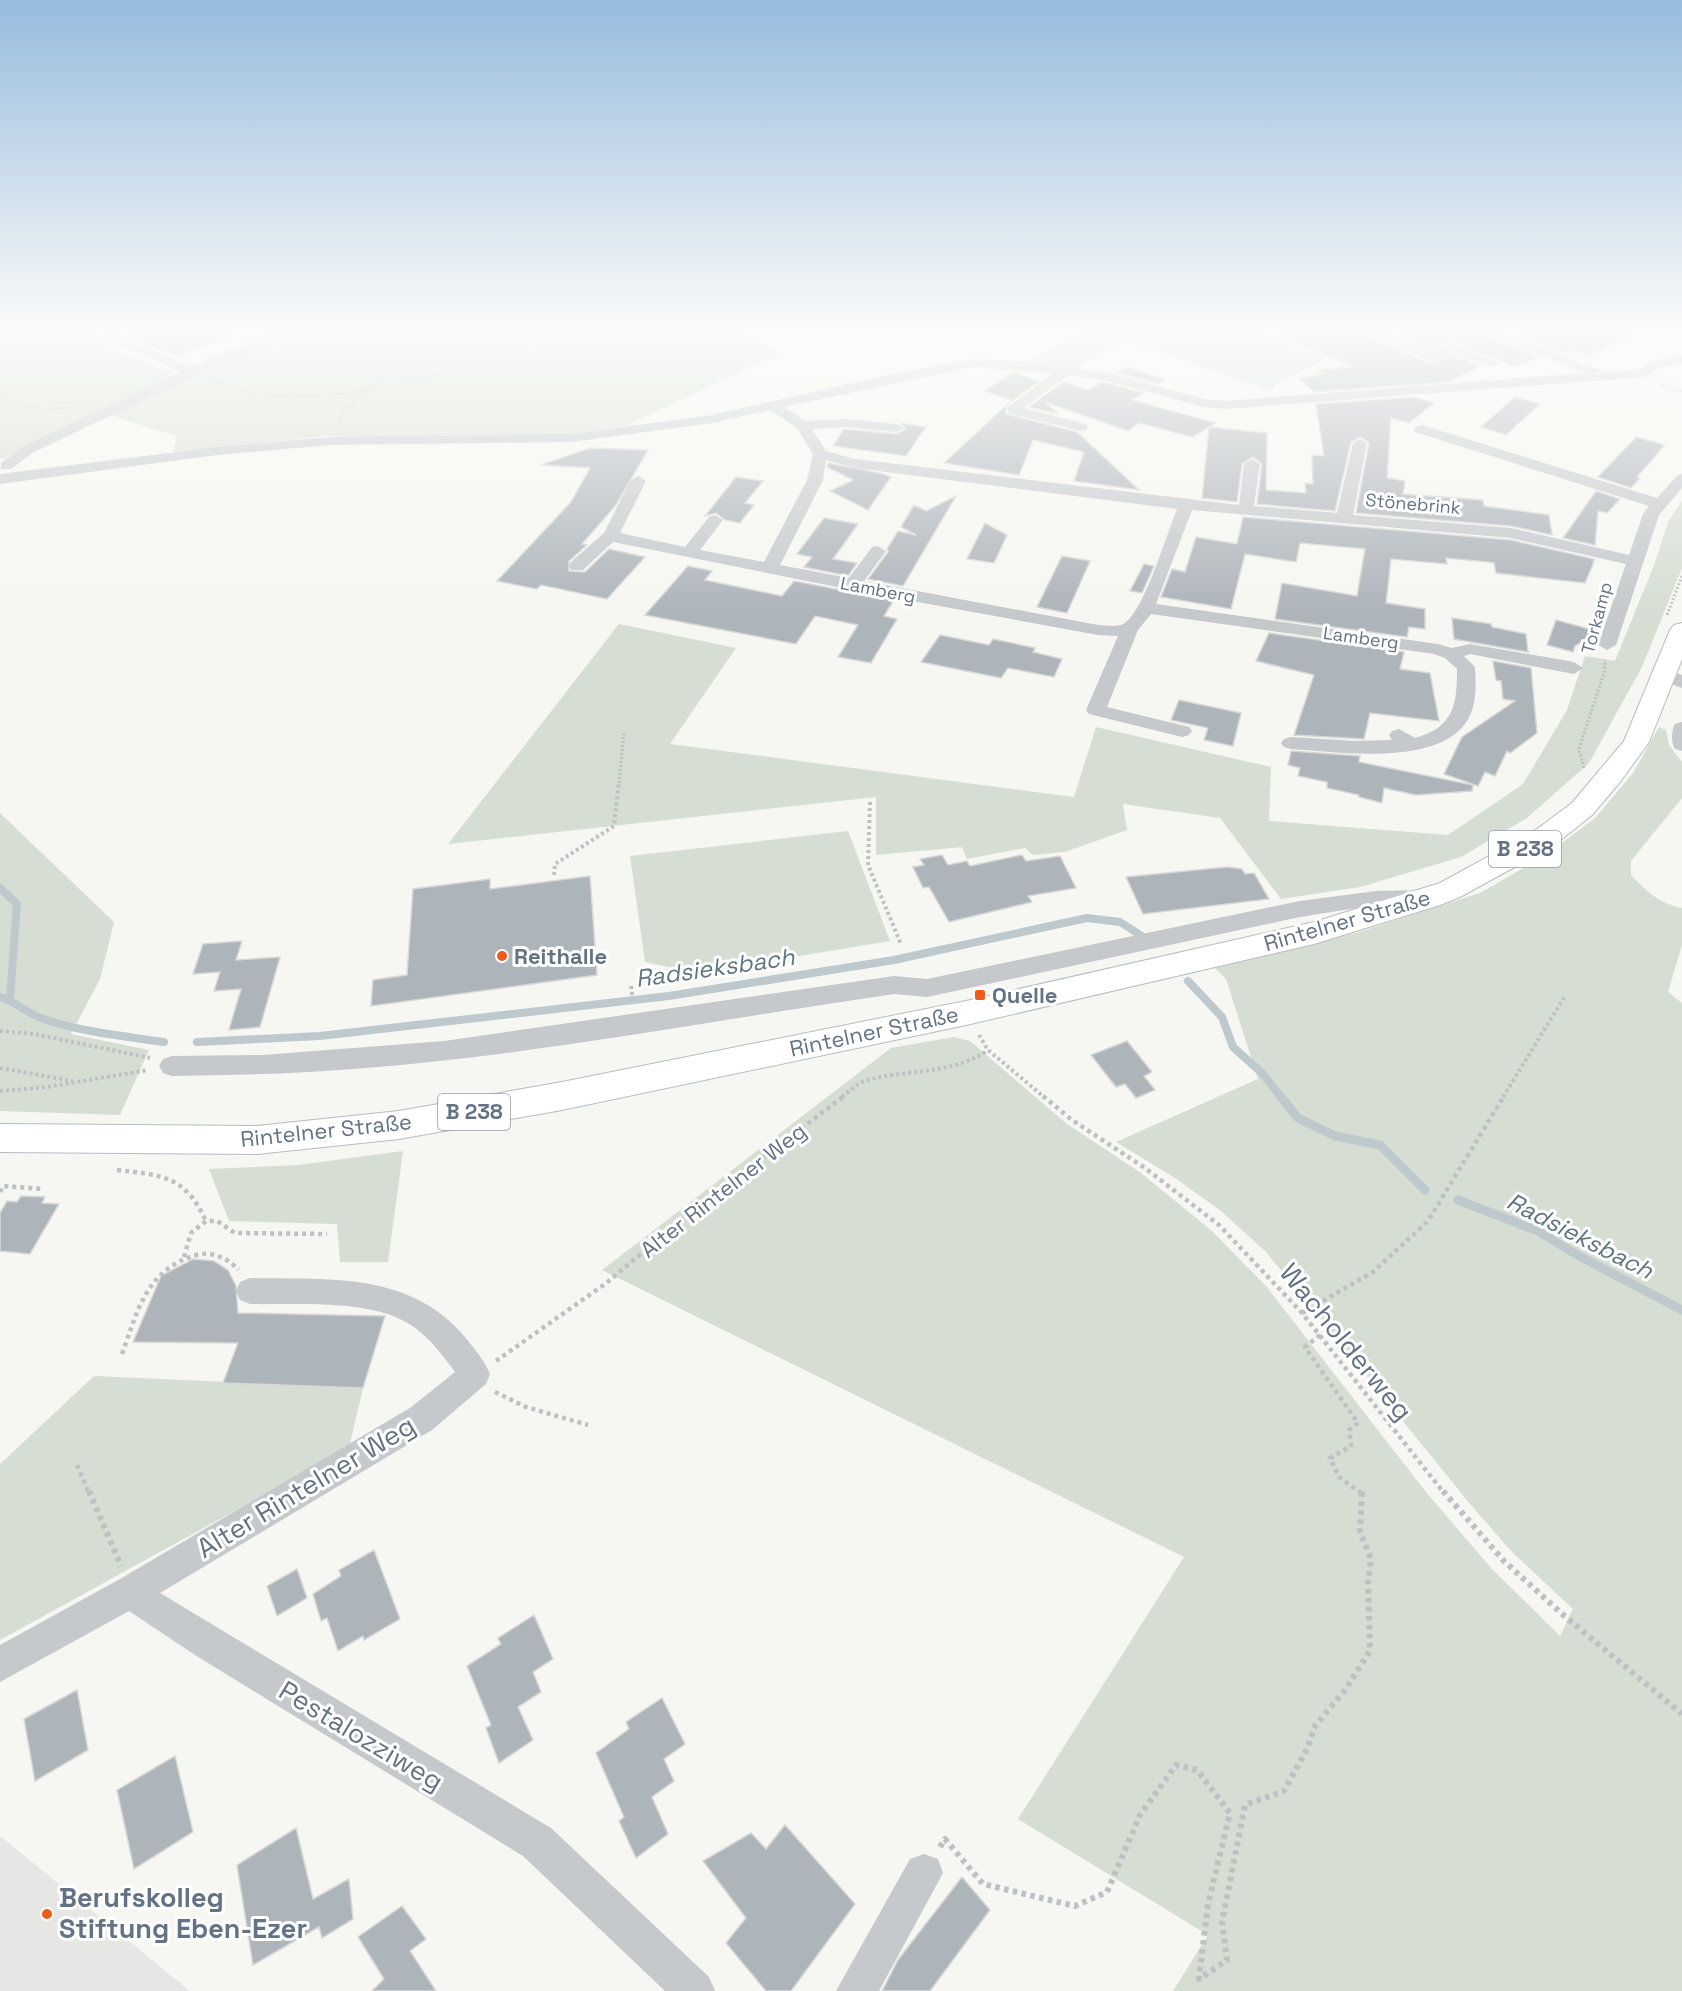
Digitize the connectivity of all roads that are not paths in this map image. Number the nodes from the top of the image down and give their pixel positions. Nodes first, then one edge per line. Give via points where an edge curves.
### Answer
1 (76, 427) edge
2 (653, 427) edge
3 (804, 427) edge
4 (886, 427) edge
5 (897, 428) dead end
6 (1429, 430) dead end
7 (1360, 443) dead end
8 (820, 454) junction
9 (1252, 464) dead end
10 (4, 471) edge
11 (1682, 479) edge
12 (638, 481) dead end
13 (1659, 504) junction
14 (1186, 505) junction
15 (1246, 511) junction
16 (1344, 518) junction
17 (716, 520) dead end
18 (611, 535) junction
19 (878, 552) dead end
20 (689, 553) junction
21 (1634, 561) junction
22 (577, 566) dead end
23 (769, 569) junction
24 (852, 585) junction
25 (1147, 608) junction
26 (1674, 623) edge
27 (1130, 628) junction
28 (1607, 645) road end
29 (1451, 654) junction
30 (1574, 668) dead end
31 (1674, 678) edge
32 (1682, 728) edge
33 (1182, 731) dead end
34 (1291, 743) dead end
35 (1682, 746) edge
36 (1430, 898) junction
37 (944, 1006) junction
38 (172, 1066) road end
39 (0, 1138) edge
40 (250, 1291) road end
41 (132, 1591) junction
42 (0, 1664) edge
43 (924, 1873) road end
44 (695, 1991) edge
45 (856, 1991) edge

1 - 10 street via 27,450
2 - 10 street via 571,438 330,441
3 - 8 street
4 - 5 street
6 - 13 street
7 - 16 street
8 - 14 street, Stönebrink via 855,463
8 - 23 street via 815,480
9 - 15 street
11 - 13 street, Torkamp
12 - 18 street
13 - 21 street, Torkamp via 1651,514
14 - 15 street, Stönebrink
14 - 25 street
15 - 16 street, Stönebrink
16 - 21 street, Stönebrink via 1511,533
17 - 20 street
18 - 20 street, Lamberg
18 - 22 street
19 - 24 street
20 - 23 street, Lamberg
21 - 28 street, Torkamp
23 - 24 street, Lamberg
24 - 27 street, Lamberg via 1098,630
25 - 27 street
25 - 29 street, Lamberg
26 - 31 main road, Rintelner Straße / B 238
27 - 33 street via 1096,710
29 - 30 street, Lamberg via 1470,649
29 - 34 street via 1466,667 1467,699 1461,716 1446,734 1357,747
31 - 36 main road, Rintelner Straße / B 238 via 1636,742 1582,809 1543,839
32 - 35 street
36 - 37 main road, Rintelner Straße / B 238 via 1314,933
36 - 37 street via 1390,896 1342,902 1147,939
37 - 38 street via 894,985 411,1055 302,1064
37 - 39 main road, Rintelner Straße / B 238 via 562,1096 399,1125 256,1140
40 - 41 street, Alter Rintelner Weg via 387,1298 418,1312 445,1334 475,1374 421,1419
41 - 42 street
41 - 44 street, Pestalozziweg via 207,1643 537,1842
43 - 45 street

